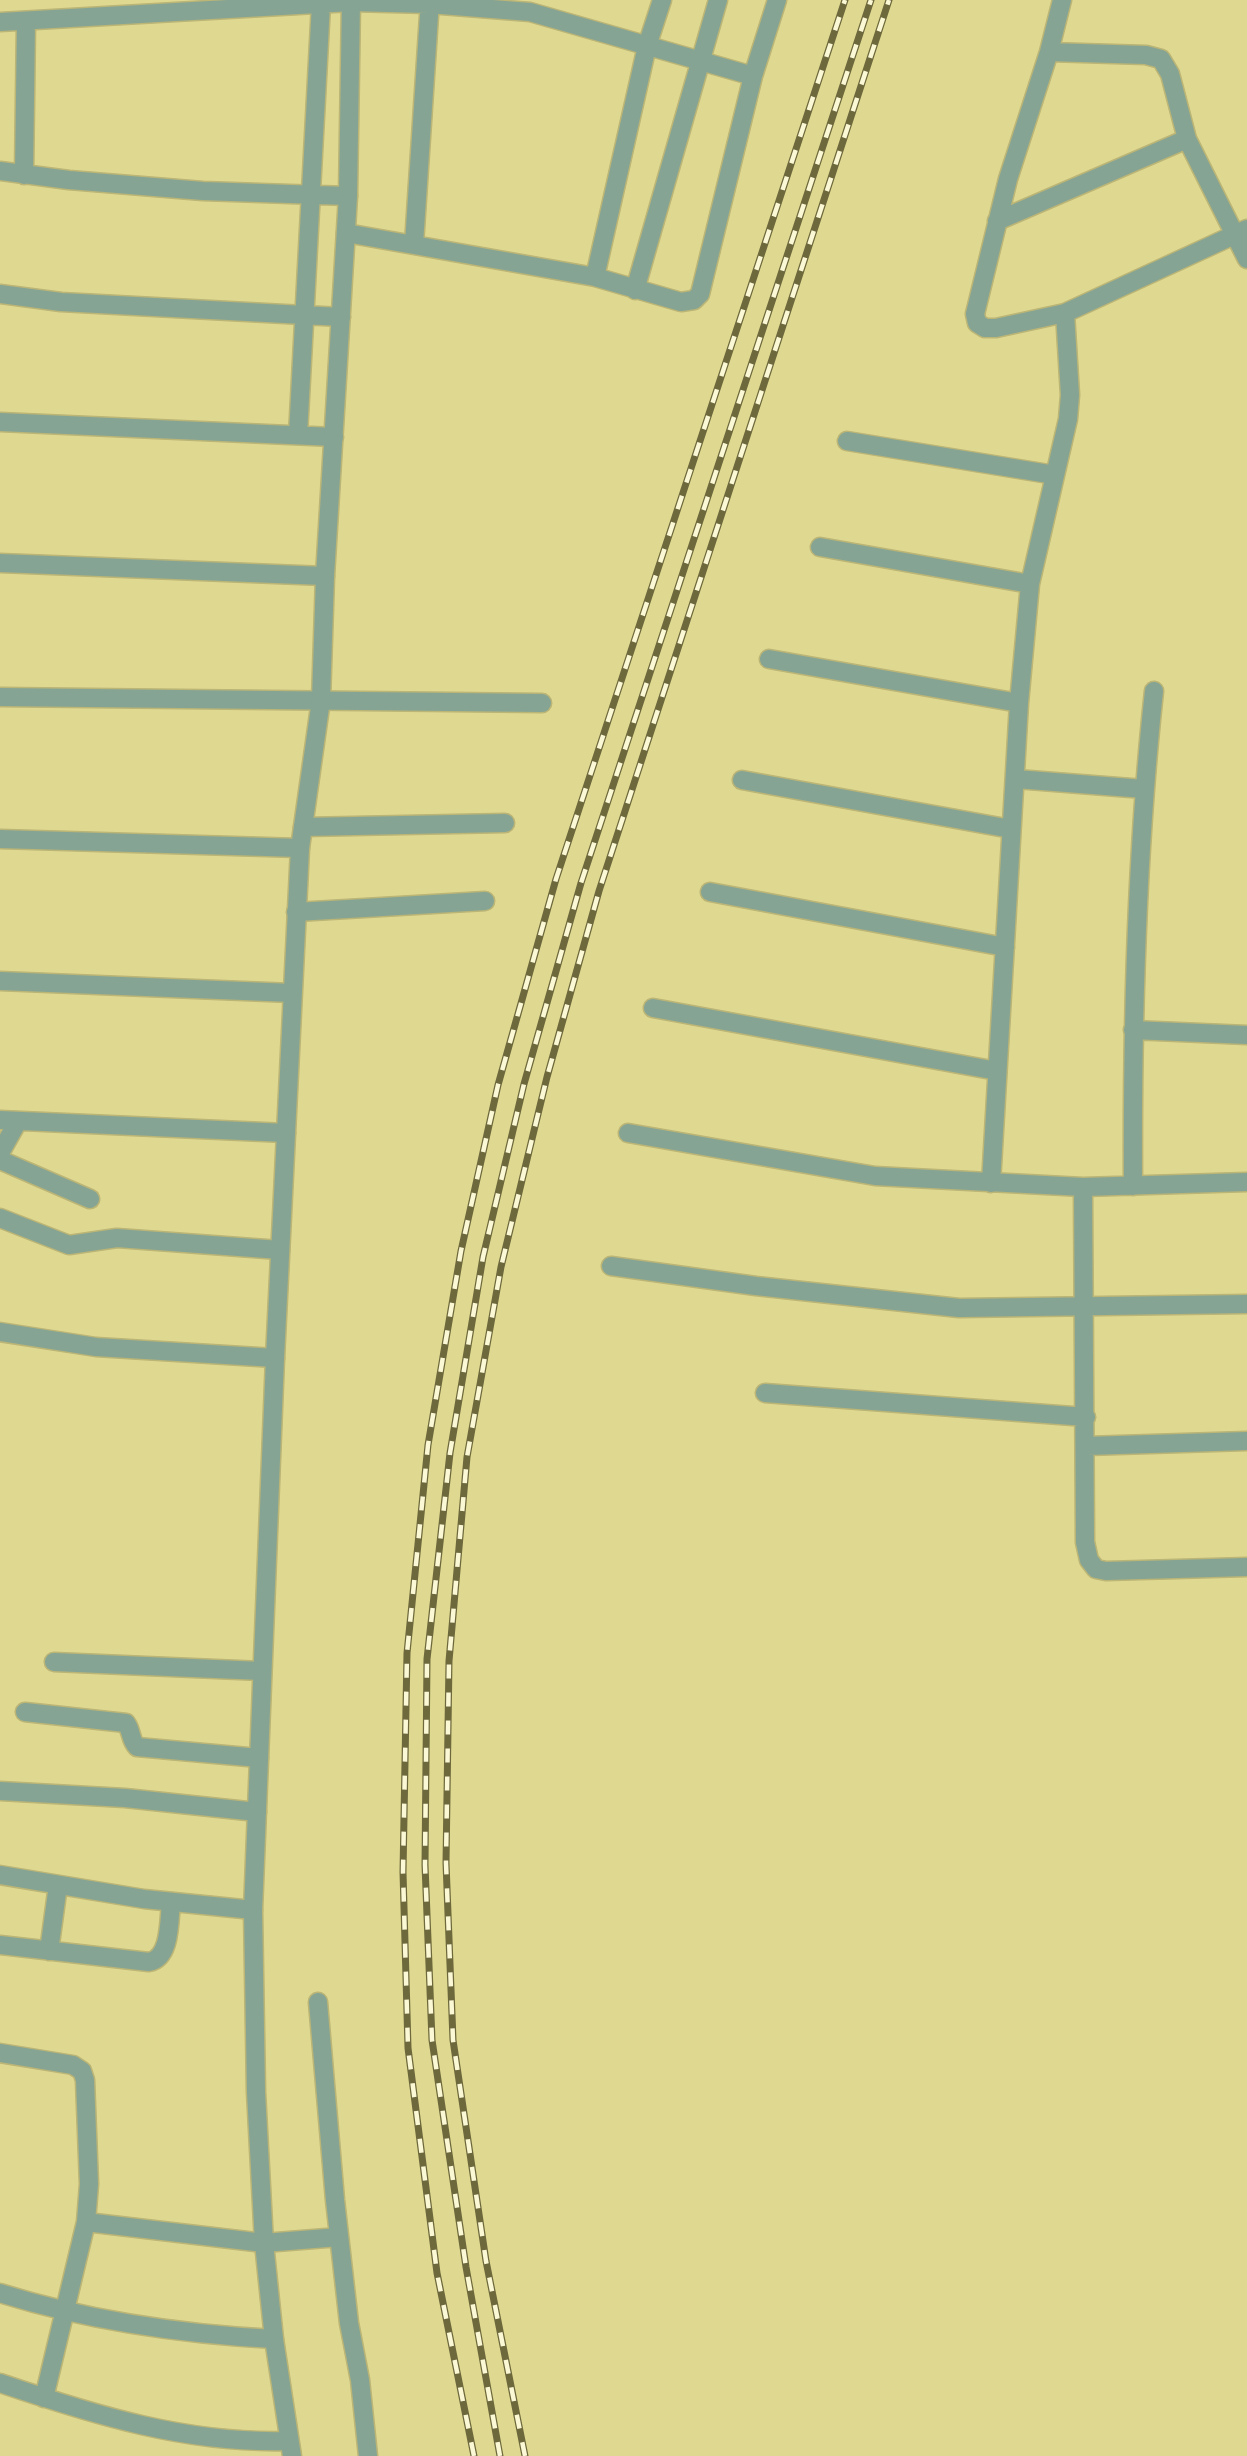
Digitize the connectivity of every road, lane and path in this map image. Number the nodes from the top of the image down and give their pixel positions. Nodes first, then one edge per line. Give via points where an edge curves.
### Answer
1 (662, 0) edge
2 (718, 0) edge
3 (777, 0) edge
4 (1062, 0) edge
5 (351, 1) edge
6 (429, 2) edge
7 (321, 4) junction
8 (531, 6) edge
9 (26, 21) junction
10 (0, 22) edge
11 (647, 46) junction
12 (1049, 52) junction
13 (701, 62) junction
14 (753, 76) junction
15 (1187, 139) junction
16 (0, 171) edge
17 (24, 175) junction
18 (310, 194) junction
19 (348, 196) junction
20 (996, 221) junction
21 (345, 233) junction
22 (1240, 233) edge
23 (414, 244) junction
24 (1247, 259) edge
25 (595, 277) junction
26 (635, 290) junction
27 (0, 294) edge
28 (1065, 313) junction
29 (304, 315) junction
30 (341, 317) junction
31 (0, 422) edge
32 (298, 435) junction
33 (334, 437) junction
34 (847, 441) dead end
35 (1055, 475) junction
36 (820, 548) dead end
37 (0, 563) edge
38 (326, 576) junction
39 (1030, 584) junction
40 (769, 659) dead end
41 (1154, 691) dead end
42 (0, 698) edge
43 (321, 700) junction
44 (542, 703) dead end
45 (1019, 703) junction
46 (1016, 779) junction
47 (742, 780) dead end
48 (1144, 789) junction
49 (505, 824) dead end
50 (303, 826) junction
51 (1011, 829) junction
52 (0, 839) edge
53 (300, 848) junction
54 (710, 892) dead end
55 (486, 901) dead end
56 (296, 912) junction
57 (1005, 947) junction
58 (0, 981) edge
59 (292, 993) junction
60 (653, 1008) dead end
61 (1132, 1030) junction
62 (1247, 1035) edge
63 (997, 1071) junction
64 (9, 1121) edge
65 (286, 1133) junction
66 (628, 1133) dead end
67 (0, 1153) edge
68 (0, 1160) edge
69 (1247, 1182) edge
70 (991, 1183) junction
71 (1083, 1186) junction
72 (1133, 1186) junction
73 (90, 1199) dead end
74 (0, 1218) edge
75 (280, 1250) junction
76 (611, 1266) dead end
77 (1247, 1304) edge
78 (1086, 1308) junction
79 (0, 1332) edge
80 (275, 1358) junction
81 (765, 1393) dead end
82 (1086, 1417) junction
83 (1247, 1441) edge
84 (1086, 1446) junction
85 (1247, 1567) edge
86 (54, 1662) dead end
87 (262, 1671) junction
88 (25, 1712) dead end
89 (259, 1758) junction
90 (0, 1791) edge
91 (257, 1812) junction
92 (0, 1875) edge
93 (58, 1885) junction
94 (171, 1902) junction
95 (253, 1910) junction
96 (0, 1946) edge
97 (50, 1951) junction
98 (318, 2002) dead end
99 (0, 2053) edge
100 (86, 2222) junction
101 (339, 2237) junction
102 (264, 2243) junction
103 (0, 2293) edge
104 (64, 2309) junction
105 (274, 2338) junction
106 (0, 2383) edge
107 (44, 2398) junction
108 (290, 2448) edge
109 (368, 2456) edge

1 - 11 street
2 - 13 street
3 - 14 street
4 - 12 street
5 - 6 street
5 - 7 street
5 - 19 street
6 - 8 street
6 - 23 street
7 - 9 street
7 - 18 street
8 - 11 street
9 - 10 street
9 - 17 street
11 - 13 street
11 - 25 street
12 - 15 street via 1146,55 1161,59 1170,74
12 - 20 street
13 - 14 street
13 - 26 street
14 - 26 street via 700,294 681,302
15 - 20 street
15 - 22 street
16 - 17 street
17 - 18 street via 202,191
18 - 19 street
18 - 29 street
19 - 21 street
20 - 28 street via 975,314 977,324 996,328
21 - 23 street
21 - 30 street
22 - 24 street
22 - 28 street
23 - 25 street
25 - 26 street
27 - 29 street via 61,302
28 - 35 street via 1070,395
29 - 30 street
29 - 32 street
30 - 33 street
31 - 32 street
32 - 33 street
33 - 38 street
34 - 35 street
35 - 39 street
36 - 39 street
37 - 38 street
38 - 43 street
39 - 45 street
40 - 45 street
41 - 48 street
42 - 43 street
43 - 44 street
43 - 50 street
45 - 46 street
46 - 48 street
46 - 51 street
47 - 51 street
48 - 61 street
49 - 50 street
50 - 53 street
51 - 57 street
52 - 53 street
53 - 56 street
54 - 57 street
55 - 56 street
56 - 59 street
57 - 63 street
58 - 59 street
59 - 65 street
60 - 63 street
61 - 62 street
61 - 72 street
63 - 70 street
64 - 65 street
64 - 67 street
65 - 75 street
66 - 70 street via 875,1176
68 - 73 street
69 - 72 street
70 - 71 street
71 - 72 street
71 - 78 street
74 - 75 street via 69,1245 117,1238
75 - 80 street
76 - 78 street via 959,1308
77 - 78 street
78 - 82 street
79 - 80 street via 96,1347
80 - 87 street
81 - 82 street
82 - 84 street
83 - 84 street
84 - 85 street via 1085,1542 1089,1560 1096,1569
86 - 87 street
87 - 89 street
88 - 89 street via 126,1723 137,1747
89 - 91 street
90 - 91 street via 125,1798
91 - 95 street
92 - 93 street
93 - 94 street
93 - 97 street
94 - 95 street
94 - 97 street via 163,1954 157,1961
95 - 102 street via 256,2092
96 - 97 street
98 - 101 street
99 - 100 street via 73,2065 82,2070 89,2184
100 - 102 street
100 - 104 street
101 - 102 street
101 - 109 street
102 - 105 street
103 - 104 street
104 - 105 street via 168,2330
104 - 107 street
105 - 108 street
106 - 107 street
107 - 108 street via 165,2432

